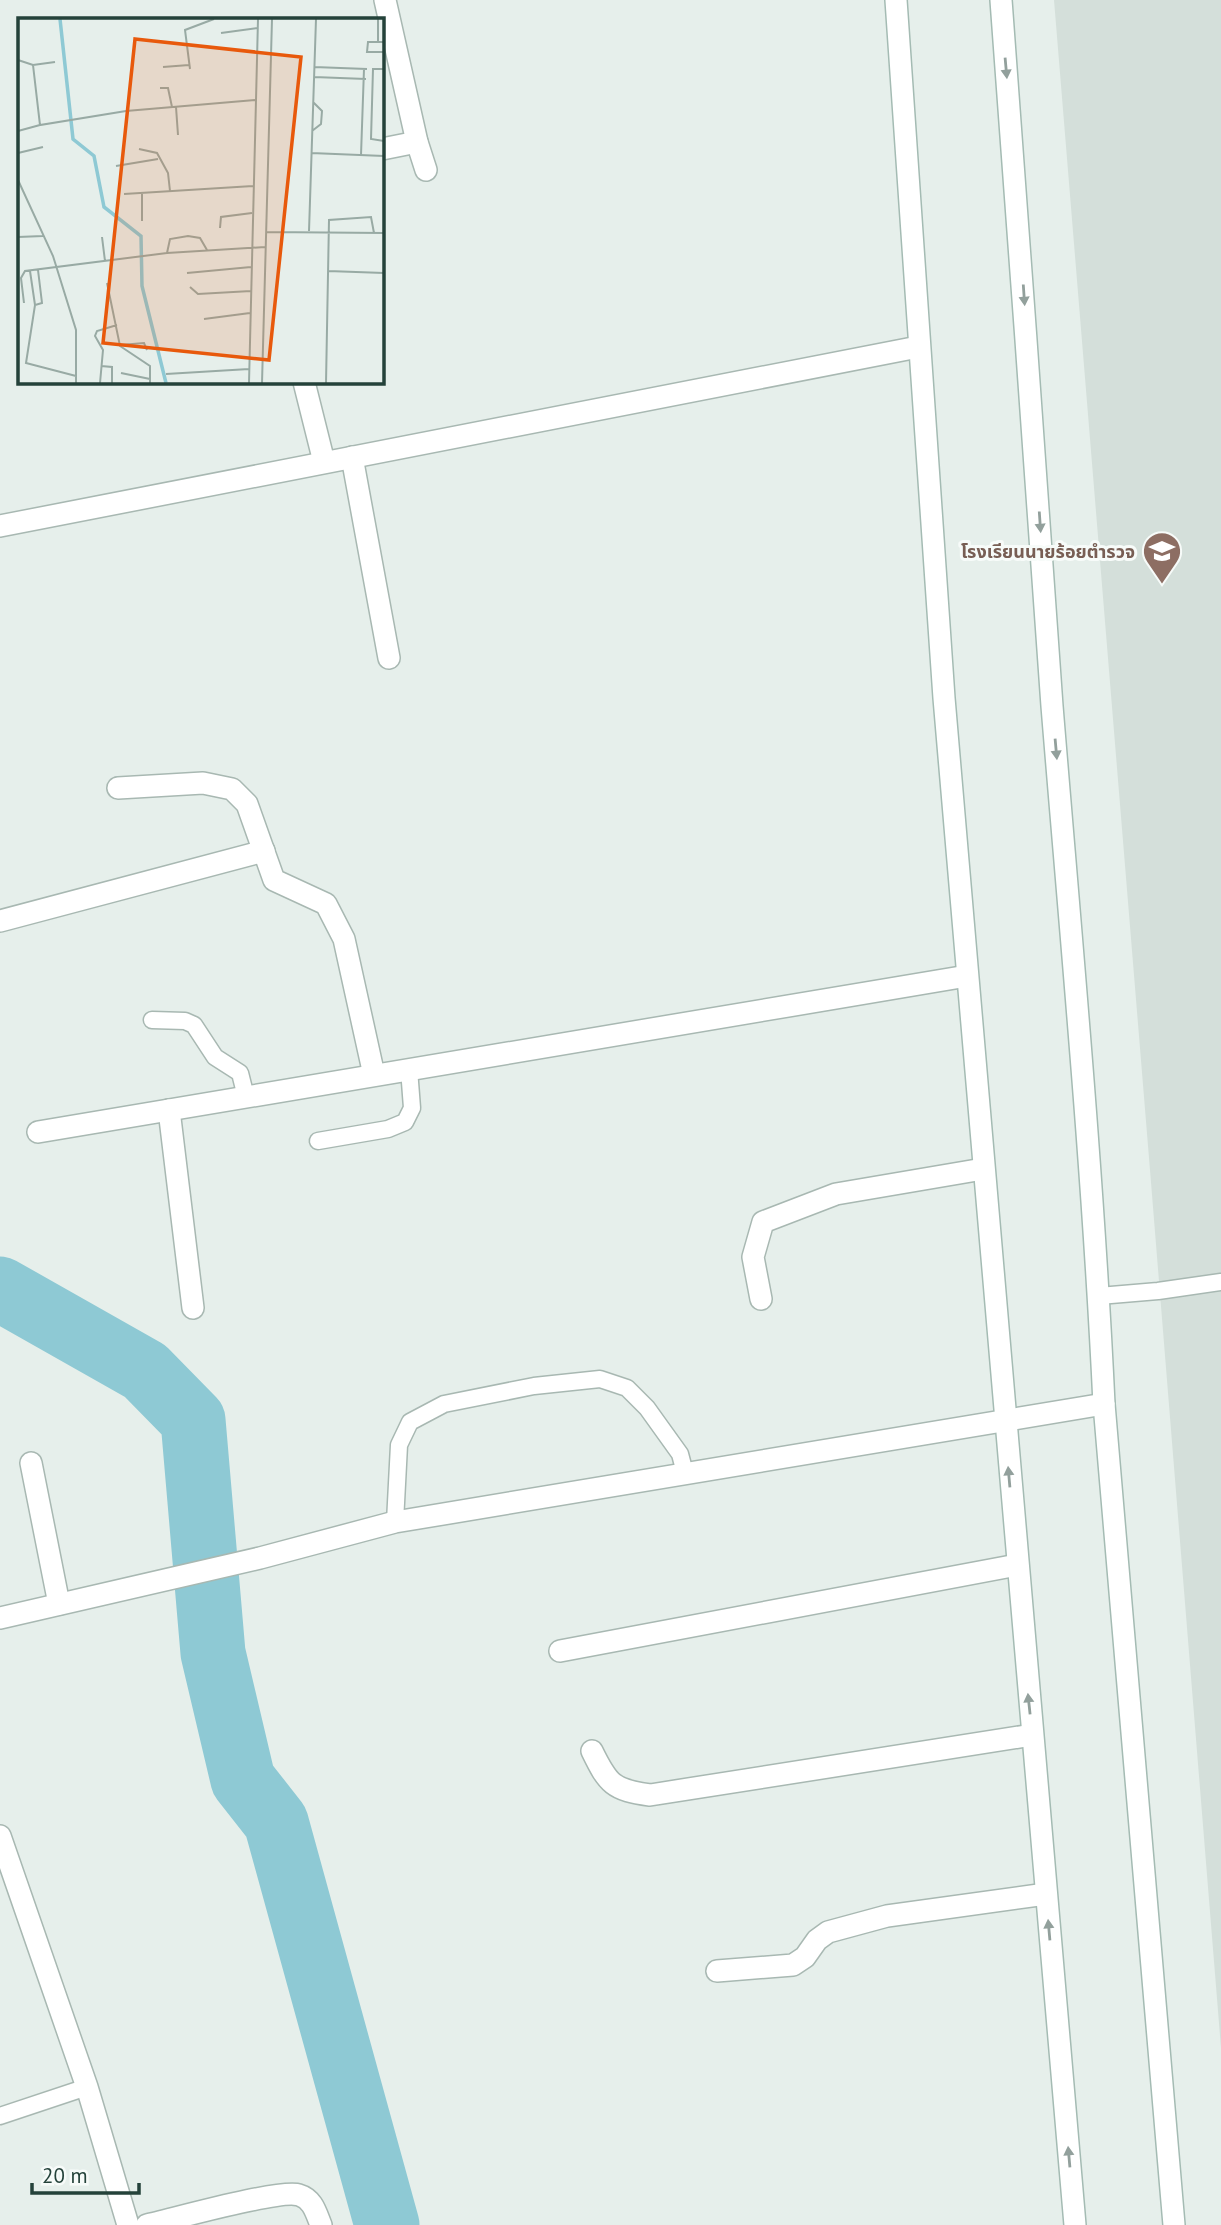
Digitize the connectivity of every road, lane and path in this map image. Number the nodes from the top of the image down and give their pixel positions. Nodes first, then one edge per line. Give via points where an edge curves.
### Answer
1 (385, 0) edge
2 (896, 0) edge
3 (1001, 0) edge
4 (416, 142) junction
5 (383, 149) edge
6 (426, 170) dead end
7 (918, 347) junction
8 (303, 383) edge
9 (352, 457) junction
10 (324, 462) junction
11 (0, 526) edge
12 (389, 658) dead end
13 (118, 788) dead end
14 (264, 851) junction
15 (0, 921) edge
16 (967, 976) junction
17 (152, 1020) dead end
18 (409, 1069) junction
19 (374, 1075) junction
20 (246, 1097) junction
21 (169, 1110) junction
22 (37, 1132) dead end
23 (318, 1141) dead end
24 (983, 1169) junction
25 (1221, 1282) edge
26 (1099, 1296) junction
27 (761, 1299) dead end
28 (193, 1308) dead end
29 (1104, 1404) junction
30 (1004, 1421) junction
31 (30, 1463) dead end
32 (685, 1473) junction
33 (395, 1522) junction
34 (1017, 1565) junction
35 (59, 1604) junction
36 (0, 1618) edge
37 (560, 1651) dead end
38 (1032, 1735) junction
39 (592, 1751) dead end
40 (1, 1845) edge
41 (1045, 1894) junction
42 (717, 1971) dead end
43 (87, 2087) junction
44 (0, 2116) edge
45 (128, 2225) edge
46 (148, 2225) edge
47 (320, 2225) edge
48 (1075, 2225) edge
49 (1174, 2225) edge

1 - 4 street
2 - 7 street
3 -> 26 street
4 - 5 street
4 - 6 street
7 - 9 street
7 - 16 street
8 - 10 street
9 - 10 street
9 - 12 street
10 - 11 street
13 - 14 street via 203,783 232,789 247,804
14 - 15 street
14 - 19 street via 274,880 326,904 344,939
16 - 18 street
16 - 24 street
17 - 20 lane via 194,1025 215,1058 240,1073
18 - 19 street
18 - 23 lane via 412,1108 405,1122
19 - 20 street
20 - 21 street
21 - 22 street
21 - 28 street
24 - 27 street via 836,1194 763,1222 754,1256
24 - 30 street
25 - 26 lane
26 - 29 street
29 - 30 street
29 - 49 street
30 - 32 street
34 -> 30 street
31 - 35 street
32 - 33 street
32 - 33 lane via 680,1454 627,1388 600,1380 534,1386 444,1404 410,1422 399,1445
33 - 35 street
34 - 37 street
38 -> 34 street
35 - 36 street
38 - 39 street via 650,1795 631,1792 606,1779
38 - 41 street
40 - 43 street
41 - 42 street via 887,1916 828,1932 793,1965
48 -> 41 street
43 - 44 lane
43 - 45 street
46 - 47 street via 298,2194 309,2200

